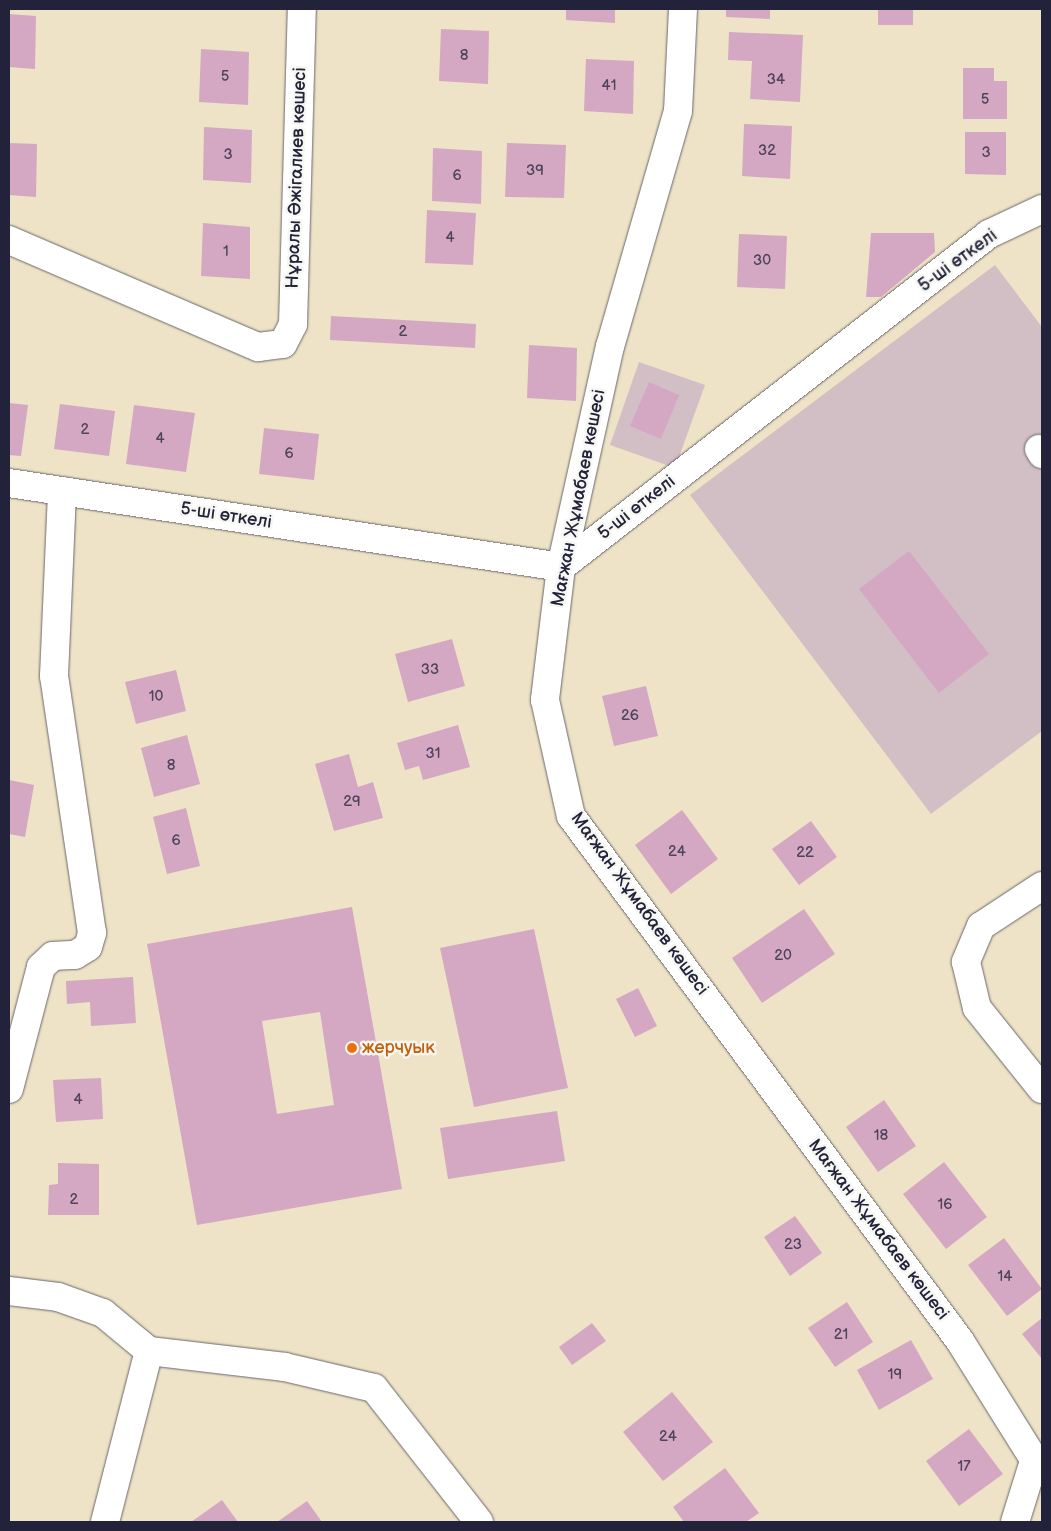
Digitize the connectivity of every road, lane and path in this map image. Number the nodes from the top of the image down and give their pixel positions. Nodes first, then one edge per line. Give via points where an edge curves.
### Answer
1 (302, 9) edge
2 (683, 9) edge
3 (1042, 209) edge
4 (9, 240) edge
5 (9, 483) edge
6 (62, 491) junction
7 (561, 566) junction
8 (1042, 886) edge
9 (9, 1089) edge
10 (1042, 1089) edge
11 (9, 1291) edge
12 (149, 1351) junction
13 (1038, 1467) edge
14 (105, 1522) edge
15 (479, 1522) edge
16 (1015, 1522) edge

1 - 4 street, Нұралы Әжiгалиев көшесi via 293,324 283,344 258,347
2 - 7 street, Мағжан Жұмабаев көшесі via 678,111 610,346
3 - 7 street, 5-ші өткелі via 990,234
5 - 6 street, 5-ші өткелі
6 - 7 street, 5-ші өткелі
6 - 9 street via 54,676 92,933 88,947 75,954 52,956 41,967
7 - 13 street, Мағжан Жұмабаев көшесі via 545,700 571,816 960,1341
8 - 10 street via 981,926 966,962 977,1008
11 - 12 street via 58,1297 103,1313
12 - 14 street
12 - 15 street via 285,1367 374,1388
13 - 16 street

